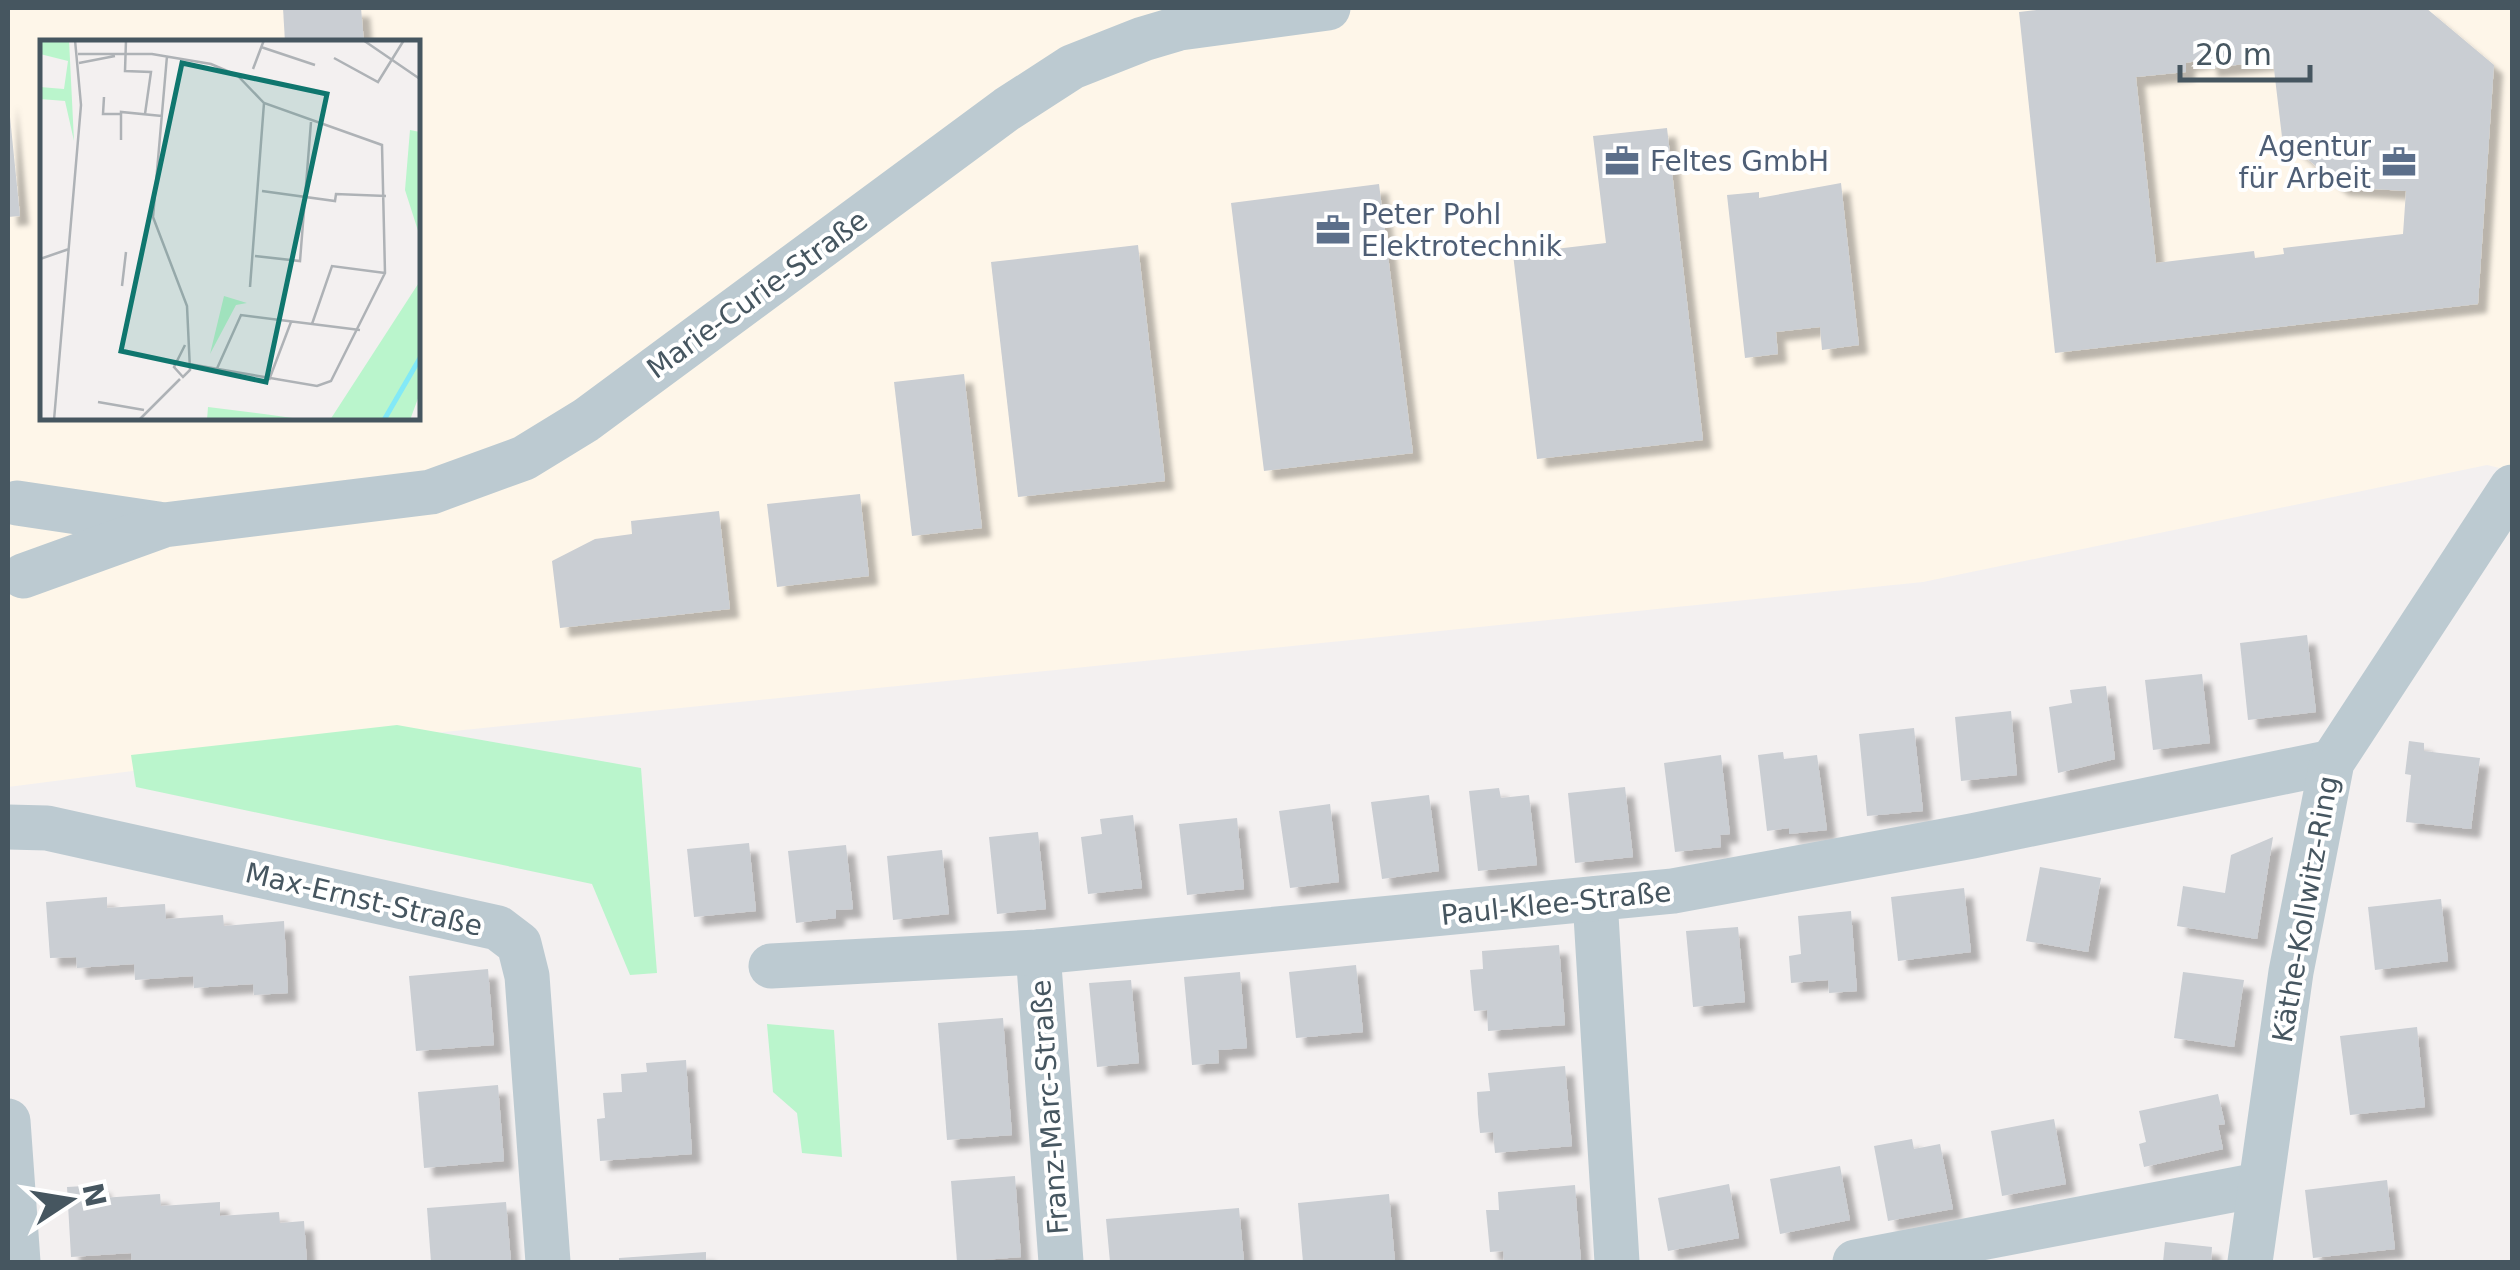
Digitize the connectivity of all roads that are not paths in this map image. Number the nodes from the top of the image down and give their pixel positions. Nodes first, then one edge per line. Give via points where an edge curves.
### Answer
1 (1328, 8) edge
2 (1260, 12) edge
3 (2512, 487) edge
4 (12, 498) edge
5 (164, 525) junction
6 (12, 594) edge
7 (2332, 762) junction
8 (8, 827) edge
9 (1595, 899) junction
10 (1038, 952) junction
11 (771, 966) dead end
12 (8, 1121) edge
13 (2258, 1184) junction
14 (18, 1262) edge
15 (548, 1262) edge
16 (1060, 1262) edge
17 (1617, 1262) edge
18 (1855, 1262) edge
19 (2250, 1262) edge

1 - 2 street, Marie-Curie-Straße
2 - 5 street, Marie-Curie-Straße via 1180,28 1072,67 586,420 524,458 431,492
3 - 7 street, Käthe-Kollwitz-Ring
4 - 5 street, Marie-Curie-Straße
4 - 6 street via 28,526 30,552
5 - 6 street, Marie-Curie-Straße
7 - 9 street, Paul-Klee-Straße via 1934,843
7 - 13 street, Käthe-Kollwitz-Ring
8 - 15 street, Max-Ernst-Straße via 48,828 498,928 519,944 527,976
9 - 10 street, Paul-Klee-Straße
9 - 17 street
10 - 11 street, Paul-Klee-Straße
10 - 16 street, Franz-Marc-Straße
12 - 14 street
13 - 18 street
13 - 19 street, Käthe-Kollwitz-Ring

